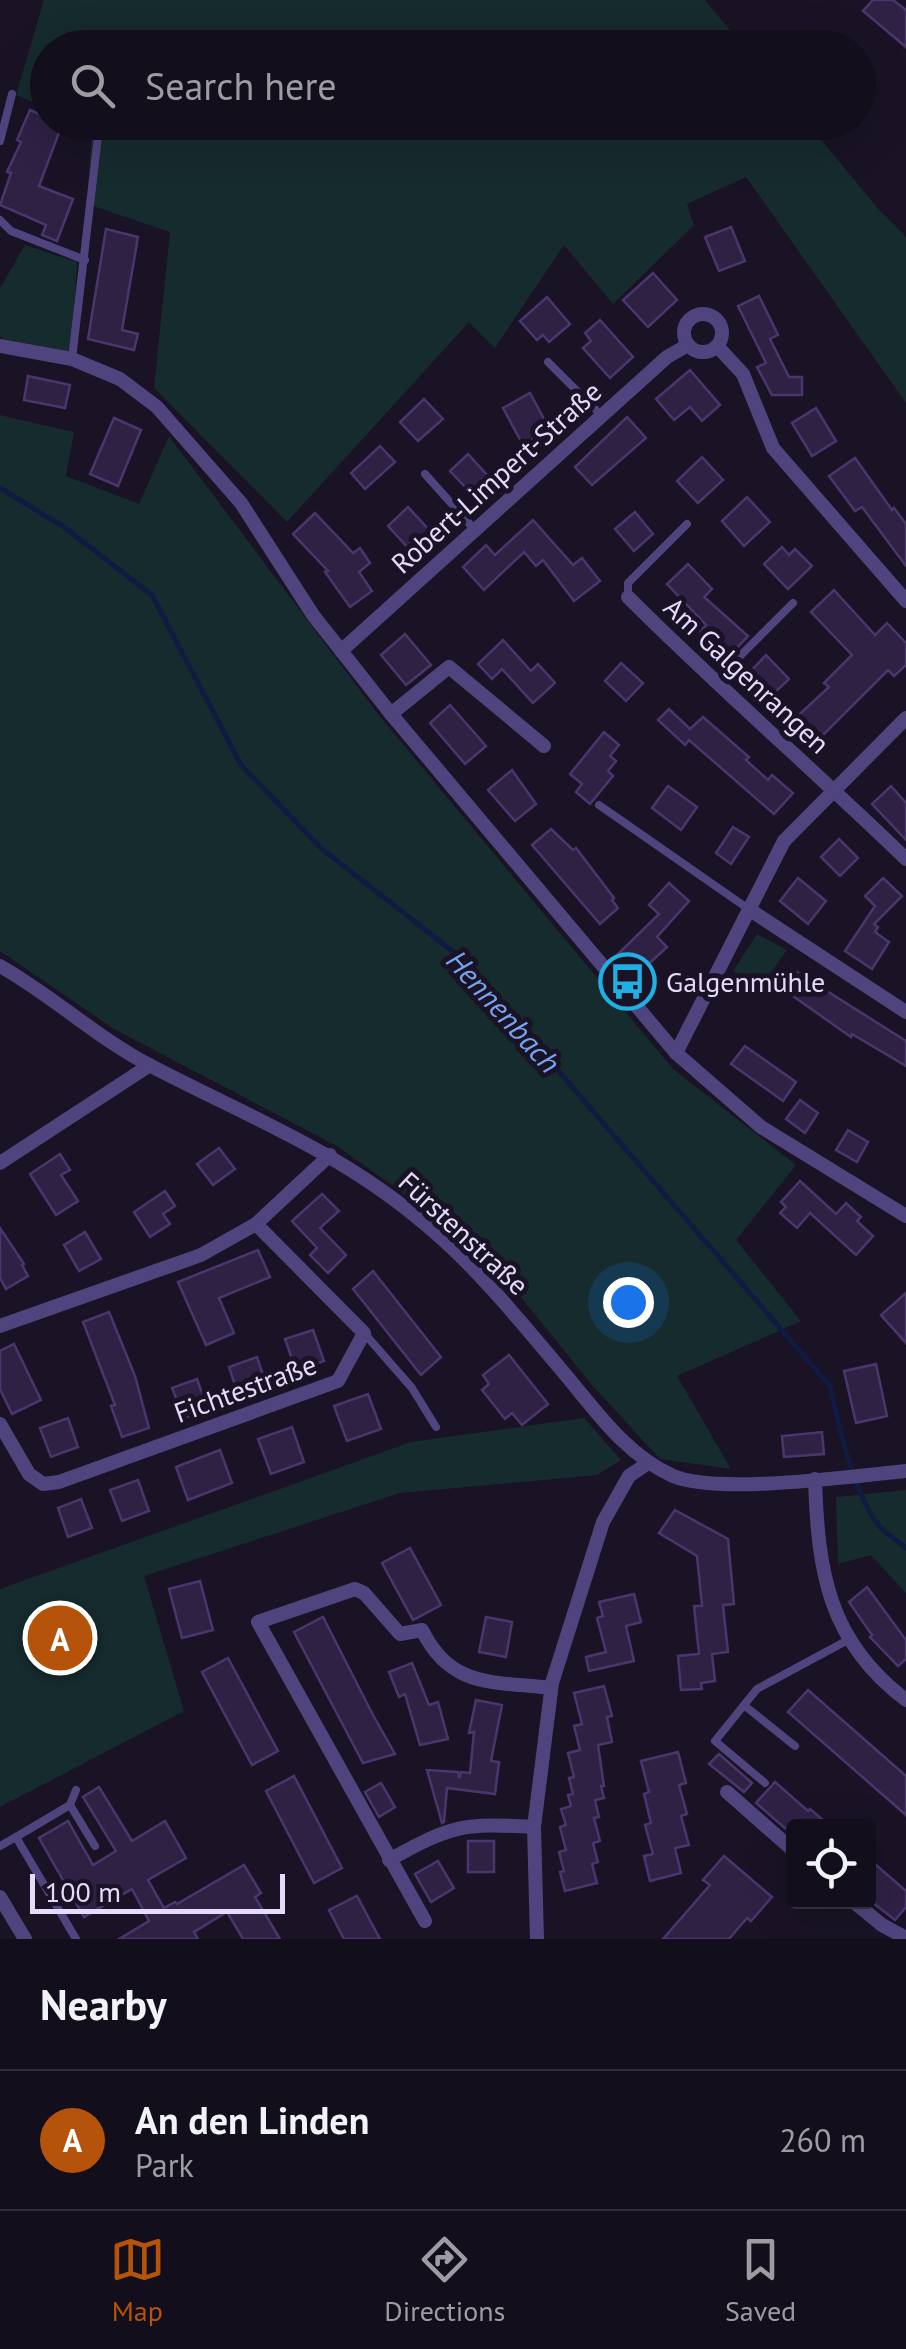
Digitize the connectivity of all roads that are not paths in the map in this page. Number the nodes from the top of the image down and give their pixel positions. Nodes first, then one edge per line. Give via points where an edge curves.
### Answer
1 (12, 94) dead end
2 (98, 140) edge
3 (0, 141) edge
4 (0, 220) edge
5 (85, 260) junction
6 (688, 345) junction
7 (0, 346) edge
8 (718, 346) junction
9 (72, 358) junction
10 (548, 362) dead end
11 (602, 416) junction
12 (425, 474) dead end
13 (687, 524) dead end
14 (475, 530) junction
15 (628, 597) joint
16 (906, 601) edge
17 (793, 603) dead end
18 (341, 651) junction
19 (713, 683) junction
20 (391, 714) junction
21 (906, 718) edge
22 (544, 746) dead end
23 (834, 788) junction
24 (598, 806) dead end
25 (906, 858) edge
26 (750, 910) junction
27 (0, 966) edge
28 (906, 1012) edge
29 (676, 1053) junction
30 (150, 1065) junction
31 (330, 1156) junction
32 (0, 1164) edge
33 (906, 1216) edge
34 (256, 1224) junction
35 (0, 1326) edge
36 (364, 1334) junction
37 (0, 1424) edge
38 (436, 1427) dead end
39 (648, 1463) junction
40 (906, 1471) edge
41 (815, 1479) junction
42 (848, 1640) junction
43 (552, 1688) junction
44 (906, 1700) edge
45 (744, 1706) junction
46 (795, 1746) dead end
47 (765, 1783) dead end
48 (76, 1790) dead end
49 (726, 1792) dead end
50 (70, 1805) junction
51 (534, 1827) junction
52 (16, 1837) junction
53 (786, 1844) edge
54 (0, 1846) edge
55 (95, 1846) dead end
56 (389, 1860) junction
57 (0, 1897) edge
58 (863, 1909) edge
59 (425, 1921) dead end
60 (906, 1938) edge
61 (25, 1939) edge
62 (76, 1939) edge
63 (537, 1939) edge

1 - 3 lane
2 - 5 lane
4 - 5 lane via 10,231
5 - 9 lane
6 - 8 street via 699,352
6 - 8 street via 686,326 708,314 722,328
6 - 11 street, Robert-Limpert-Straße
7 - 9 street
8 - 16 street via 742,374 773,448
9 - 18 street via 120,379 157,408 242,503
10 - 11 lane
11 - 14 street, Robert-Limpert-Straße
12 - 14 lane
13 - 15 lane via 628,583
14 - 18 street, Robert-Limpert-Straße
15 - 19 street, Am Galgenrangen
17 - 19 lane
18 - 20 street
19 - 23 street, Am Galgenrangen
20 - 22 street via 449,667
20 - 29 street
21 - 23 street
23 - 25 street, Am Galgenrangen
23 - 26 street via 784,842
24 - 26 lane
26 - 28 street
26 - 29 street
27 - 30 street, Fürstenstraße
29 - 33 street via 761,1127
30 - 31 street, Fürstenstraße
30 - 32 street
31 - 34 street
31 - 39 street, Fürstenstraße via 429,1226
34 - 35 street via 201,1254
34 - 36 street
36 - 37 street, Fichtestraße via 338,1381 59,1482 42,1484 29,1474
36 - 38 lane
39 - 41 street via 677,1478 738,1484
39 - 43 street via 629,1476 603,1522
40 - 41 street
41 - 42 street via 820,1562
42 - 44 street via 878,1679
42 - 45 lane via 757,1689
43 - 51 street
43 - 56 street via 467,1678 444,1664 422,1630 400,1634 355,1589 258,1622
45 - 46 lane
45 - 47 lane via 715,1741
48 - 50 lane
49 - 53 street
50 - 52 lane
50 - 55 lane
51 - 56 street via 475,1823 440,1831
51 - 63 street
52 - 54 lane
52 - 62 lane
56 - 59 street
57 - 61 street
58 - 60 street

